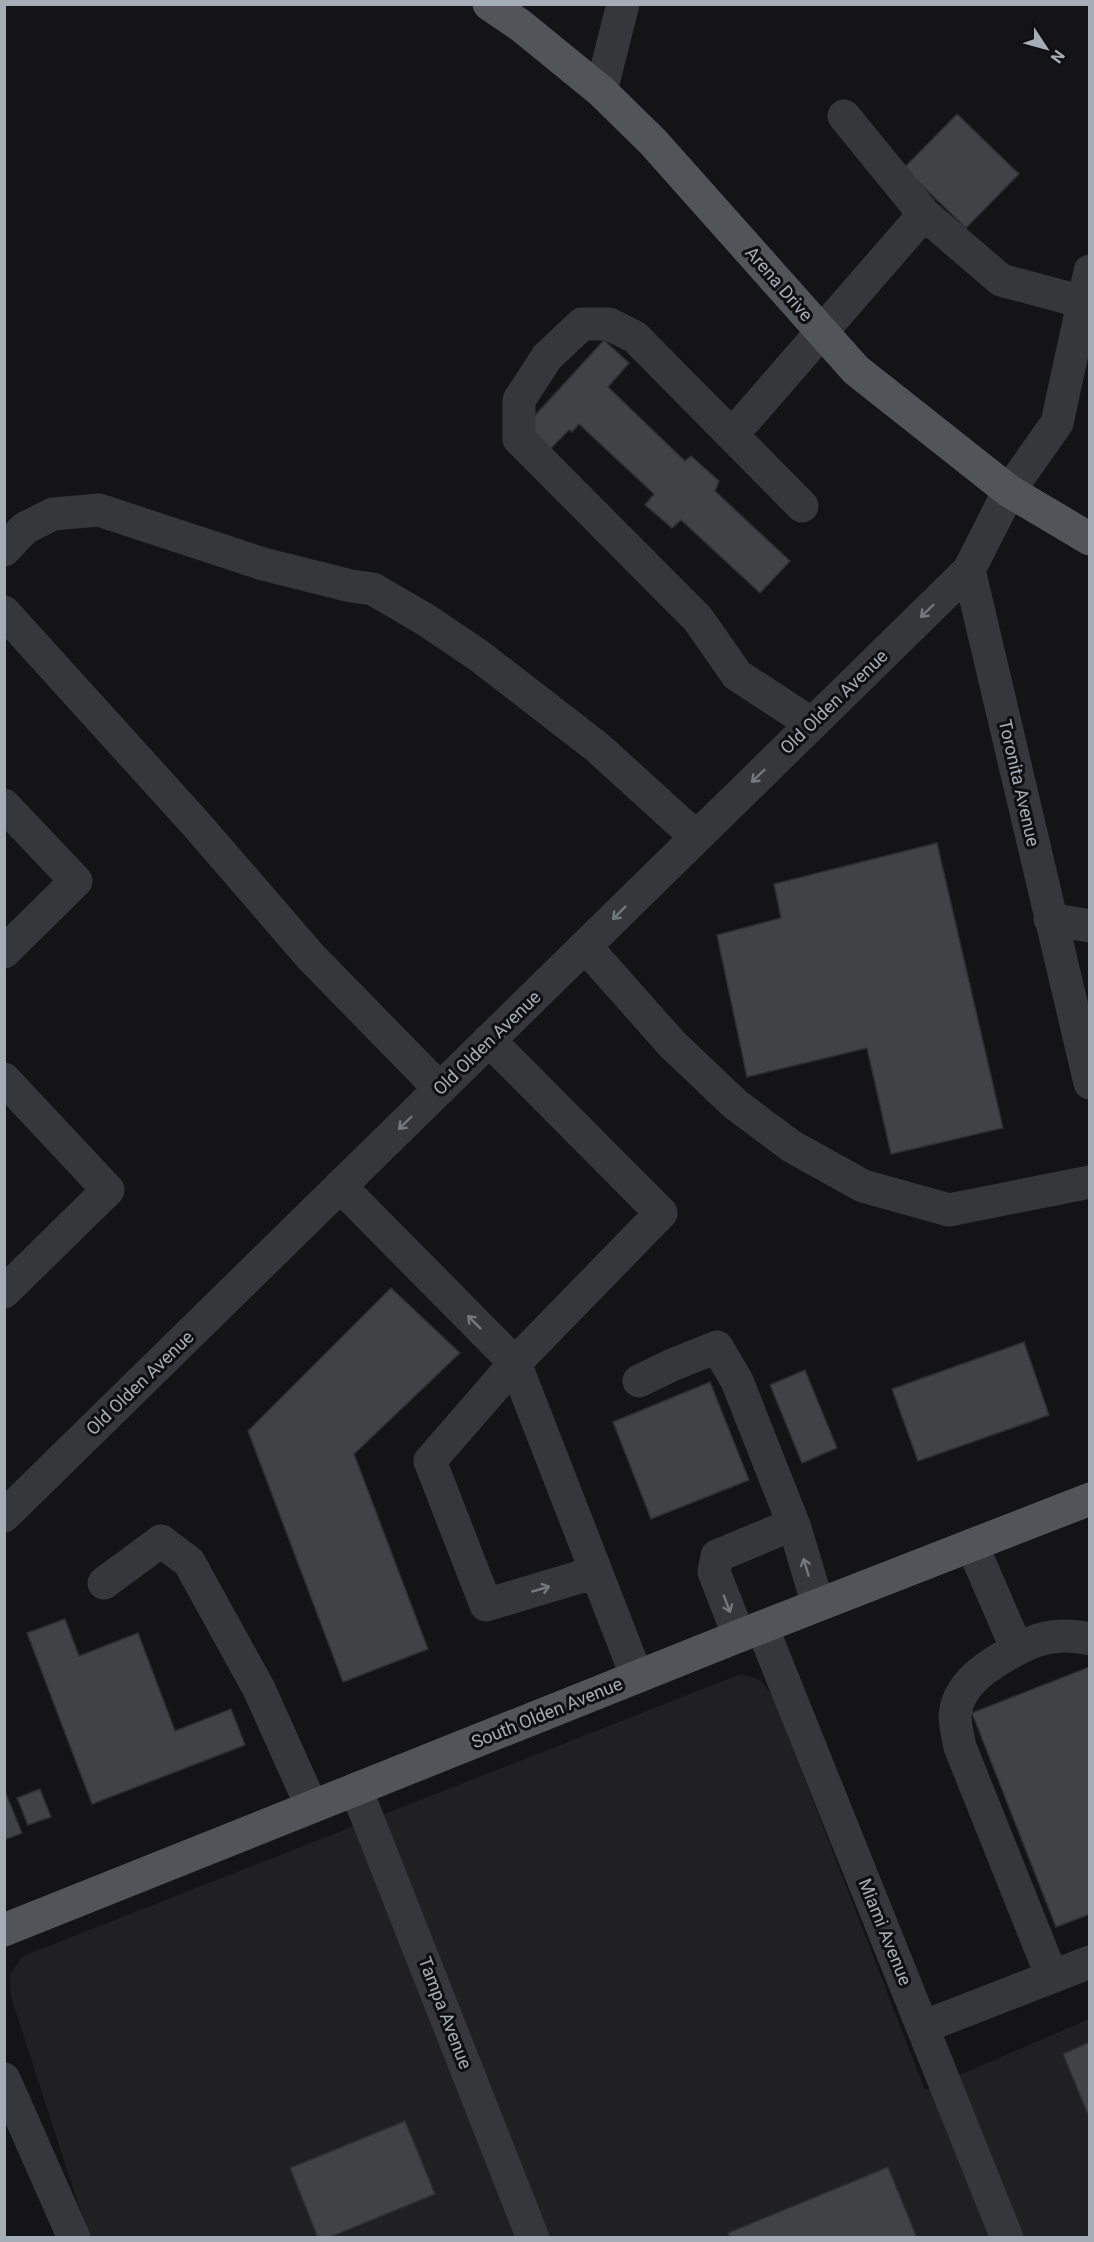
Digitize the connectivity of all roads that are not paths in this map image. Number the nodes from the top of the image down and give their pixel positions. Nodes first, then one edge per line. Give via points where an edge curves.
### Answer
1 (489, 4) edge
2 (623, 4) edge
3 (601, 91) junction
4 (844, 116) dead end
5 (924, 214) junction
6 (1086, 286) edge
7 (822, 333) junction
8 (732, 435) junction
9 (1009, 491) junction
10 (802, 506) dead end
11 (1089, 539) edge
12 (4, 550) edge
13 (969, 570) junction
14 (4, 612) edge
15 (812, 724) junction
16 (4, 805) edge
17 (696, 837) junction
18 (1050, 919) junction
19 (1089, 926) edge
20 (585, 946) junction
21 (4, 952) edge
22 (489, 1040) junction
23 (4, 1079) edge
24 (1089, 1083) edge
25 (440, 1089) junction
26 (1089, 1182) edge
27 (340, 1186) junction
28 (4, 1292) edge
29 (515, 1363) junction
30 (639, 1381) dead end
31 (1089, 1499) edge
32 (4, 1516) edge
33 (795, 1528) junction
34 (972, 1545) junction
35 (596, 1572) junction
36 (104, 1583) dead end
37 (818, 1605) junction
38 (751, 1632) junction
39 (1089, 1639) edge
40 (1016, 1647) junction
41 (637, 1677) junction
42 (356, 1789) junction
43 (312, 1807) junction
44 (4, 1930) edge
45 (1089, 1962) edge
46 (1052, 1977) junction
47 (923, 2027) junction
48 (4, 2079) edge
49 (74, 2238) edge
50 (533, 2238) edge
51 (1007, 2238) edge

1 - 3 main road, Arena Drive
2 - 3 street
3 - 7 main road, Arena Drive via 653,142
4 - 5 street
5 - 6 street via 1001,280
5 - 7 street
6 - 9 street via 1057,423
7 - 8 street
7 - 9 main road, Arena Drive via 856,370
8 - 10 street
8 - 15 street via 635,337 609,324 582,324 547,357 519,400 519,439 698,619 737,675
9 - 11 main road, Arena Drive
9 - 13 street
12 - 17 street via 25,528 53,514 99,510 262,564 373,589 478,655 597,747
13 -> 15 street, Old Olden Avenue
13 - 18 street, Toronita Avenue
14 - 25 street via 311,957
15 -> 17 street, Old Olden Avenue
16 - 21 street via 76,881
17 -> 20 street, Old Olden Avenue
18 - 19 street
18 - 24 street, Toronita Avenue
20 - 22 street, Old Olden Avenue
20 - 26 street via 672,1044 735,1104 791,1146 863,1186 949,1210
22 - 25 street, Old Olden Avenue
22 - 29 street via 661,1213
23 - 28 street via 108,1190
25 -> 27 street, Old Olden Avenue
29 -> 27 street
27 - 32 street, Old Olden Avenue
29 - 35 street
29 -> 35 street via 430,1461 486,1605
30 - 33 street via 717,1347 737,1381
31 - 34 main road, South Olden Avenue
37 -> 33 street
33 -> 38 street, Miami Avenue via 779,1530 717,1556 714,1572
34 - 37 main road, South Olden Avenue
34 - 40 street
35 - 41 street
36 - 43 street via 161,1540 189,1562 259,1689
37 - 38 main road, South Olden Avenue
38 - 41 main road, South Olden Avenue
38 - 47 street, Miami Avenue
39 - 40 street via 1057,1636
40 - 46 street via 980,1671 963,1690 955,1715 960,1748
41 - 42 main road, South Olden Avenue
42 - 43 main road, South Olden Avenue
42 - 50 street, Tampa Avenue
43 - 44 main road, South Olden Avenue
45 - 46 street
46 - 47 street
47 - 51 street, Miami Avenue
48 - 49 street

